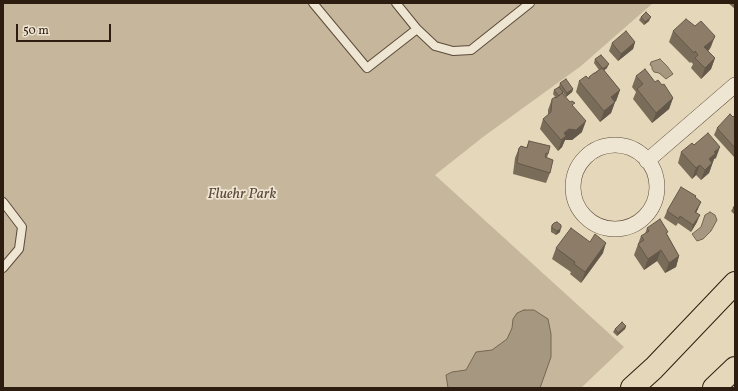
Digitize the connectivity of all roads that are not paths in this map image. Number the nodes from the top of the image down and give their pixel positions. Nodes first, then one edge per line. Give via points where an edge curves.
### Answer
1 (313, 3) edge
2 (396, 3) edge
3 (530, 3) edge
4 (417, 29) junction
5 (735, 85) edge
6 (647, 161) junction
7 (3, 202) edge
8 (3, 268) edge
9 (735, 283) edge
10 (735, 368) edge
11 (632, 388) edge
12 (714, 388) edge

1 - 4 lane via 367,68
2 - 4 lane
3 - 4 lane via 471,50 453,51 435,46
5 - 6 street
6 - 6 street via 641,154 625,147 608,146 592,153 580,165 574,182 575,199 583,214 596,225 613,229 638,222 650,210 656,193 655,176
7 - 8 lane via 22,227 19,249
9 - 11 highway
10 - 12 highway

